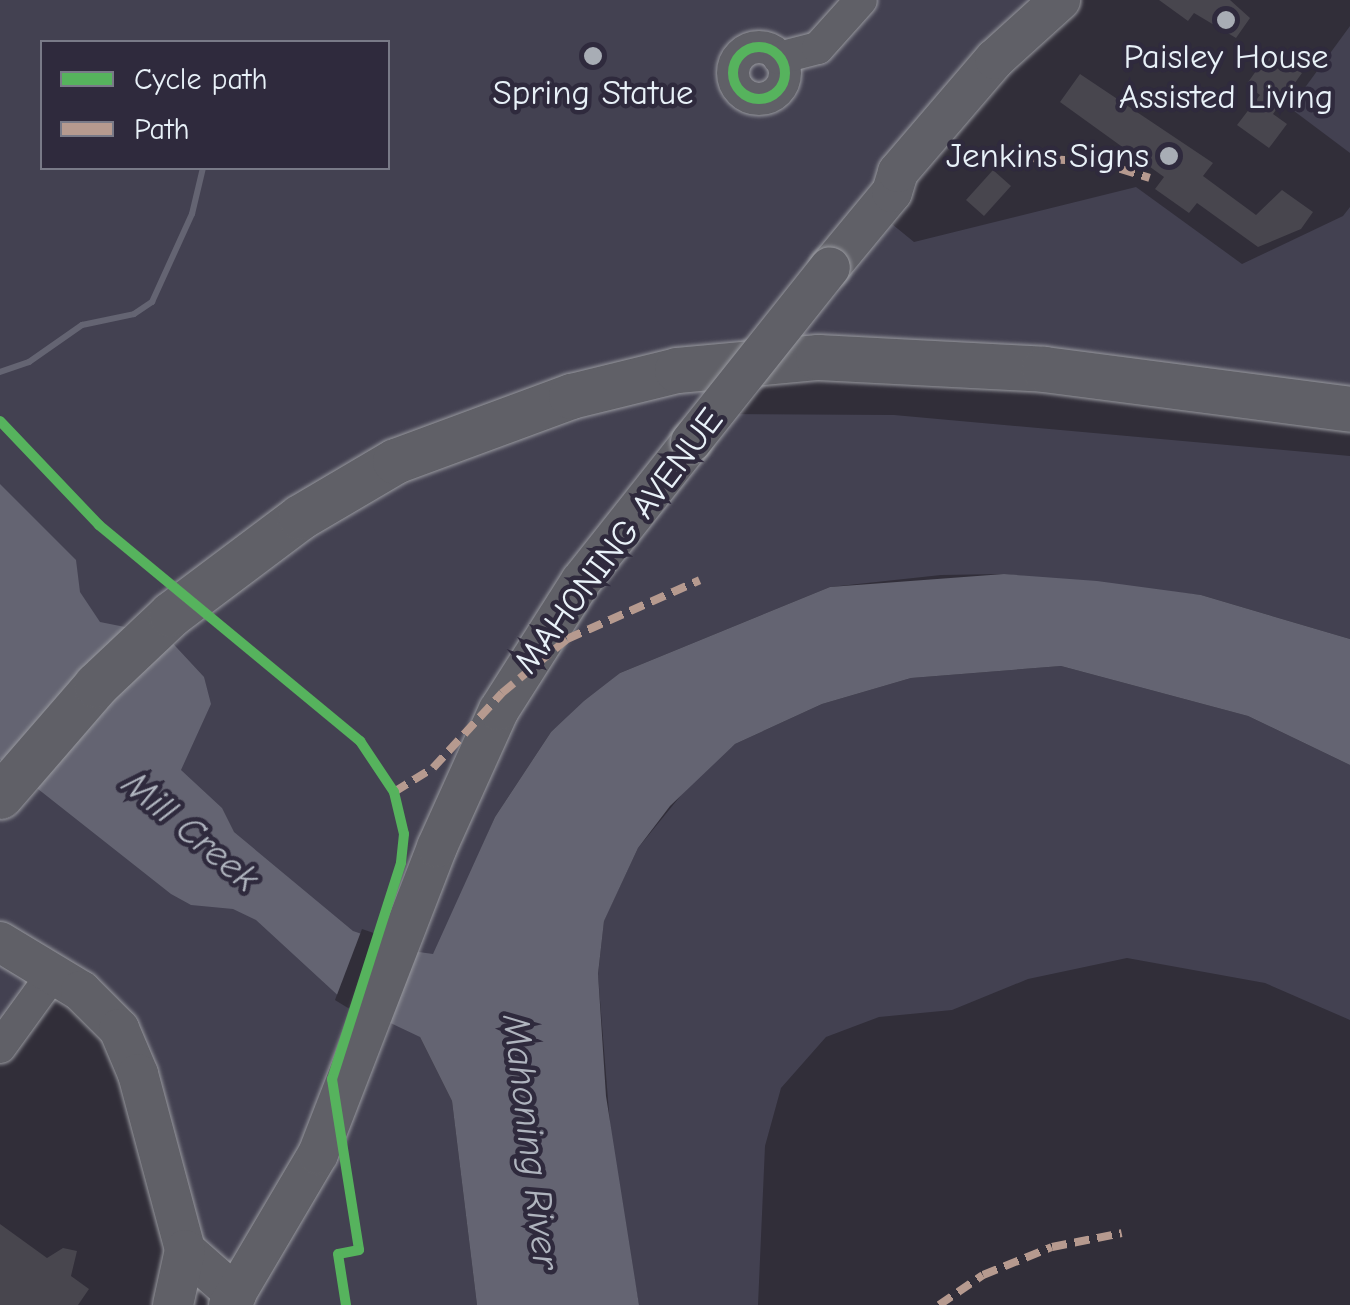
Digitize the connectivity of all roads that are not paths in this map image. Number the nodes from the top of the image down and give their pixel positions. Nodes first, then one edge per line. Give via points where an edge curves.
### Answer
1 (862, 0) edge
2 (1060, 0) edge
3 (779, 58) dead end
4 (1350, 409) edge
5 (0, 796) edge
6 (0, 942) edge
7 (53, 974) junction
8 (0, 1047) edge
9 (185, 1250) junction
10 (232, 1300) edge
11 (174, 1305) edge

1 - 3 street via 818,48
2 - 10 main road, MAHONING AVENUE, bridge via 983,73 898,172 892,192 580,581 498,710 292,1204
4 - 5 highway via 926,359 751,359 571,396 395,461 300,517 170,614 96,685
6 - 7 main road
7 - 8 street
7 - 9 main road via 107,1013 129,1050
9 - 10 main road
9 - 11 main road

